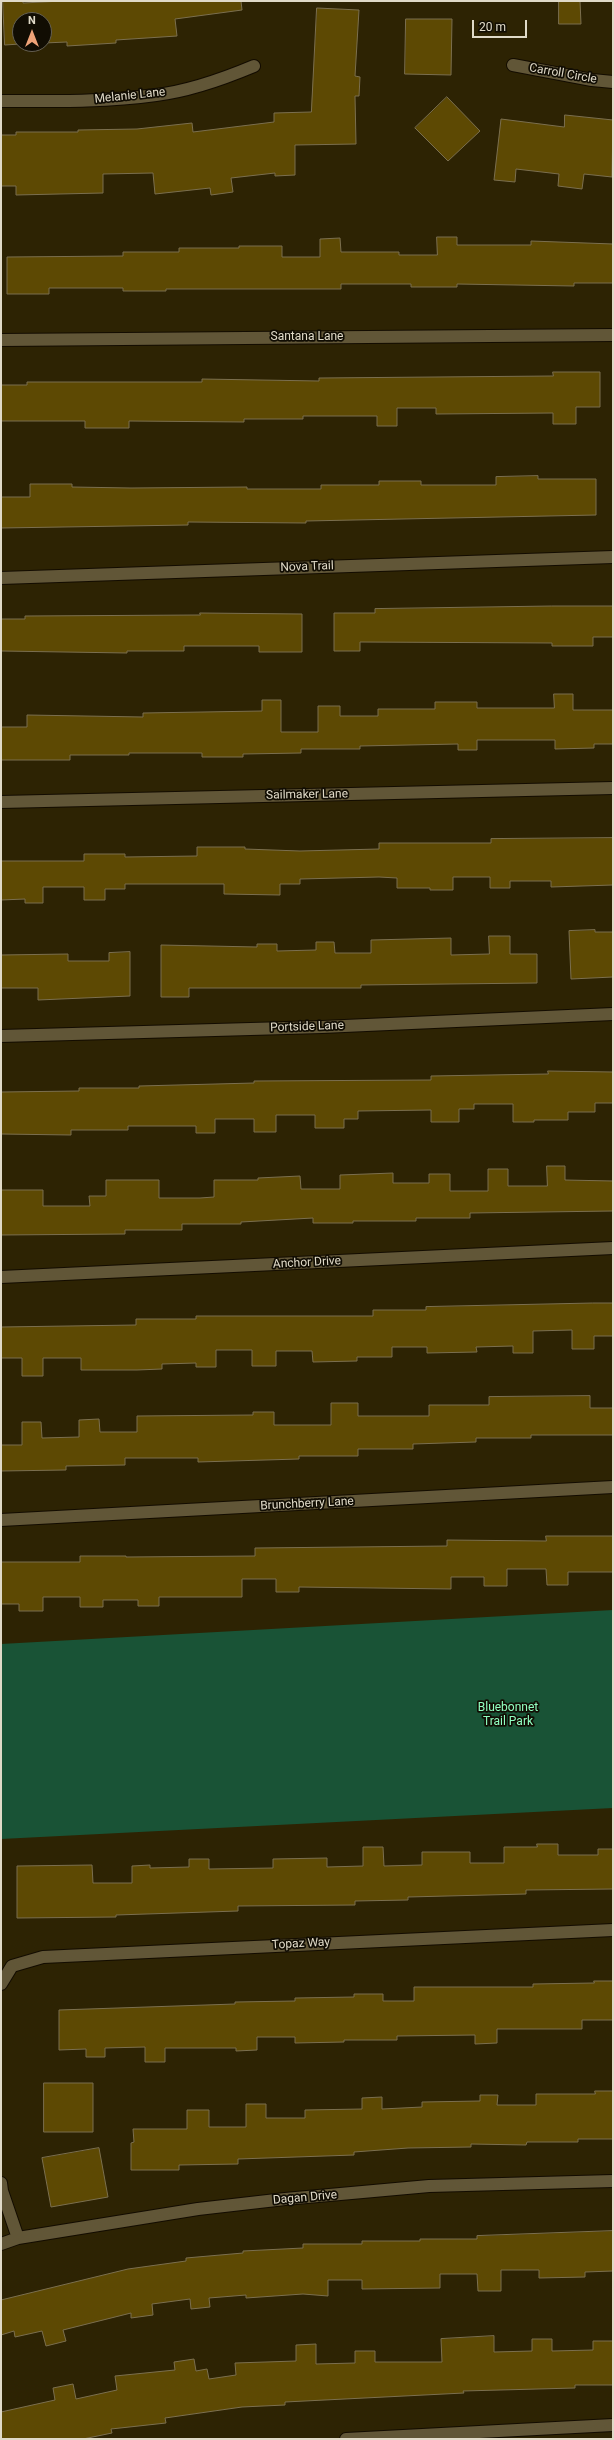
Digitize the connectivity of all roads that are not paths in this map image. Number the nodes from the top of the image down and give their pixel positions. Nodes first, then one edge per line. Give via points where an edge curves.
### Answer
1 (513, 65) dead end
2 (254, 66) dead end
3 (613, 82) edge
4 (1, 101) edge
5 (613, 335) edge
6 (1, 340) edge
7 (613, 557) edge
8 (1, 578) edge
9 (613, 788) edge
10 (1, 802) edge
11 (613, 1014) edge
12 (1, 1036) edge
13 (613, 1248) edge
14 (1, 1277) edge
15 (613, 1487) edge
16 (1, 1520) edge
17 (613, 1930) edge
18 (1, 1984) edge
19 (613, 2181) edge
20 (1, 2183) edge
21 (18, 2238) junction
22 (1, 2244) edge
23 (613, 2425) edge
24 (346, 2439) edge

1 - 3 street, Carroll Circle
2 - 4 street, Melanie Lane via 224,78 157,95 96,100
5 - 6 street, Santana Lane
7 - 8 street, Nova Trail
9 - 10 street, Sailmaker Lane
11 - 12 street, Portside Lane via 322,1027
13 - 14 street, Anchor Drive
15 - 16 street, Brunchberry Lane
17 - 18 street, Topaz Way via 43,1957 12,1966
19 - 21 street, Dagan Drive via 429,2186 285,2199 198,2209
20 - 21 street
21 - 22 street, Dagan Drive
23 - 24 street

